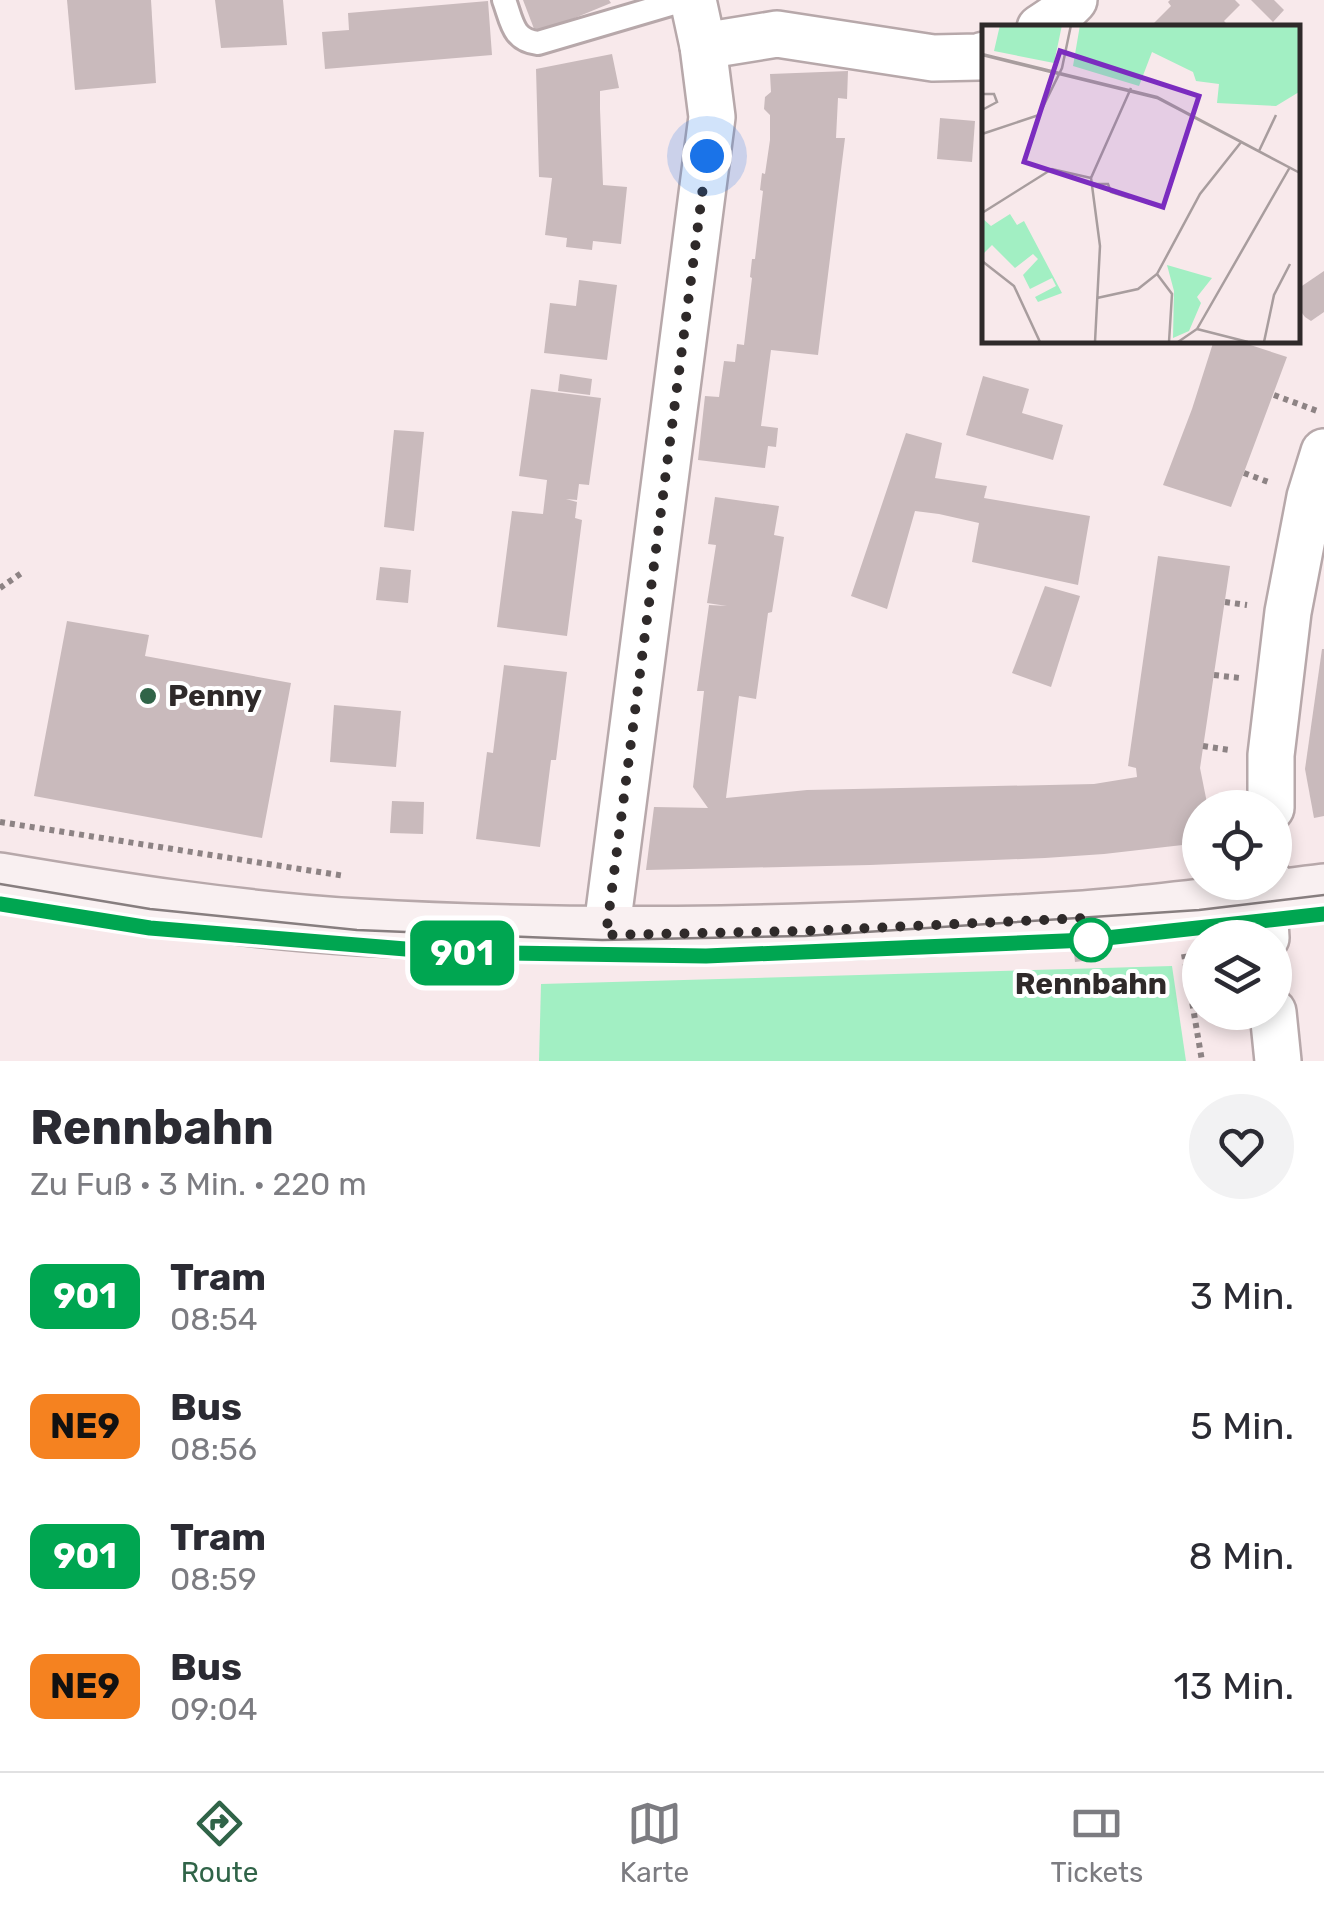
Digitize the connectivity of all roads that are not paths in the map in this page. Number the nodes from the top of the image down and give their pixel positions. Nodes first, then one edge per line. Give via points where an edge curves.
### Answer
1 (504, 0) edge
2 (684, 0) edge
3 (693, 0) edge
4 (1074, 0) edge
5 (1044, 25) edge
6 (703, 46) junction
7 (982, 55) edge
8 (1324, 452) edge
9 (1271, 790) edge
10 (0, 881) edge
11 (1324, 892) edge
12 (1268, 906) edge
13 (606, 935) junction
14 (1275, 1030) edge
15 (1278, 1061) edge

1 - 2 lane via 518,36 538,43
3 - 6 street
4 - 5 street
6 - 7 street via 778,34 933,58
6 - 13 street via 712,117
8 - 9 street via 1288,612
10 - 13 main road via 149,906 357,927
11 - 12 main road
12 - 13 main road
14 - 15 street

